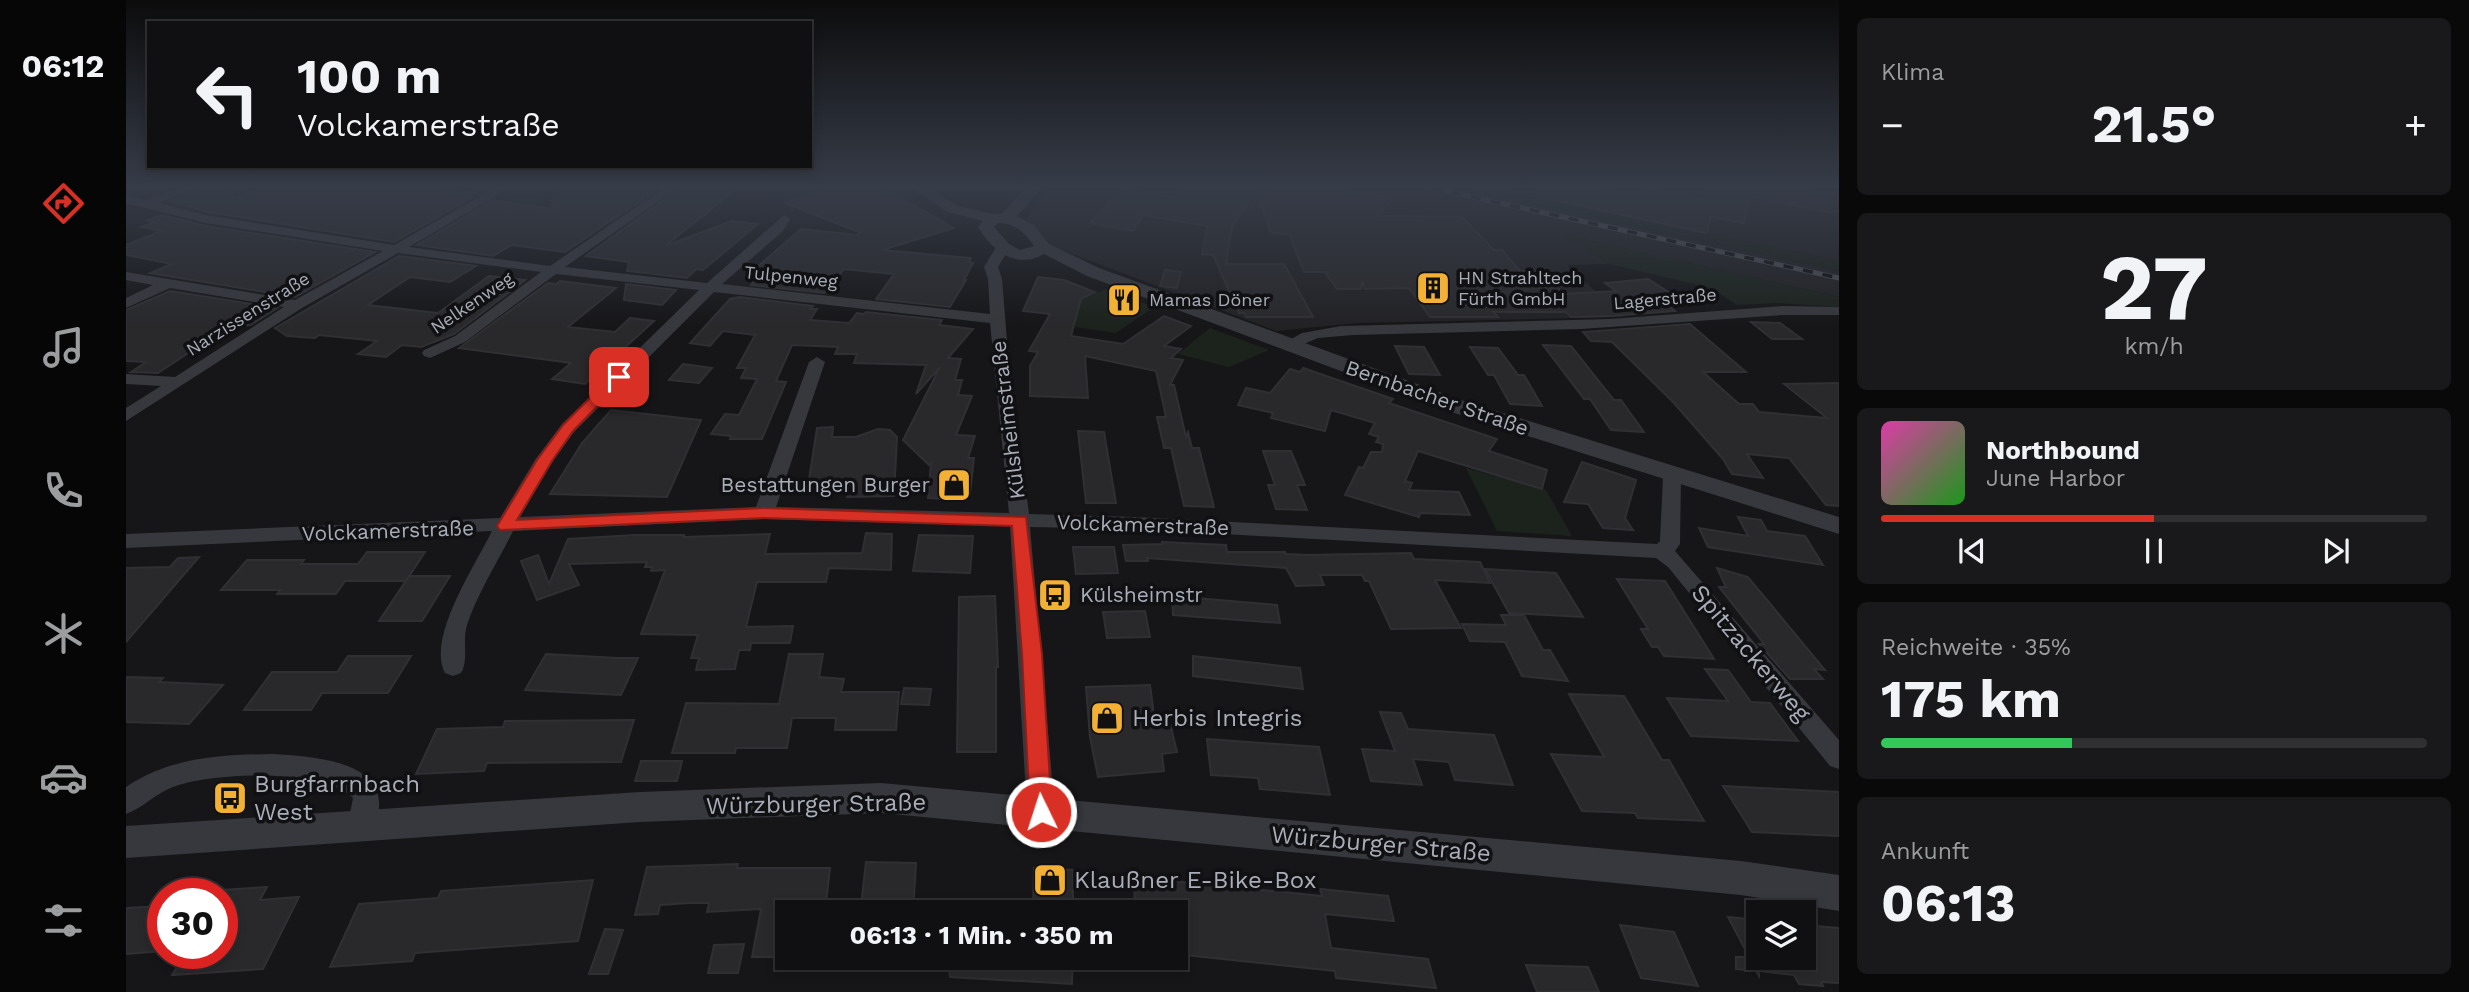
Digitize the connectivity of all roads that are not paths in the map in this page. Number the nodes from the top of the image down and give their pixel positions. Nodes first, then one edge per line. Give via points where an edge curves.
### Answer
1 (302, 234) edge
2 (421, 234) edge
3 (605, 234) edge
4 (772, 234) edge
5 (1002, 234) edge
6 (1035, 234) edge
7 (394, 249) junction
8 (1002, 249) junction
9 (1031, 252) junction
10 (553, 270) junction
11 (126, 276) edge
12 (995, 279) junction
13 (166, 284) junction
14 (711, 287) junction
15 (126, 304) edge
16 (297, 305) junction
17 (1839, 311) edge
18 (996, 319) junction
19 (1287, 346) junction
20 (430, 353) dead end
21 (817, 362) dead end
22 (126, 379) edge
23 (176, 382) junction
24 (126, 416) edge
25 (1672, 476) junction
26 (764, 513) junction
27 (1020, 521) junction
28 (505, 526) junction
29 (1839, 527) edge
30 (126, 541) edge
31 (1661, 551) junction
32 (453, 667) dead end
33 (1839, 758) edge
34 (126, 802) edge
35 (1041, 812) junction
36 (362, 824) junction
37 (126, 842) edge
38 (1839, 892) edge

1 - 7 street, Tulpenweg
2 - 7 street, Narzissenstraße
3 - 10 street, Nelkenweg
4 - 14 street
5 - 8 street
6 - 9 street
7 - 10 street, Tulpenweg
7 - 16 street, Narzissenstraße
8 - 9 street, Bernbacher Straße
8 - 12 street, Külsheimstraße via 991,267
9 - 12 street via 1008,260
9 - 19 street, Bernbacher Straße
10 - 14 street, Tulpenweg
10 - 20 street, Nelkenweg via 460,339
11 - 13 street
12 - 18 street, Külsheimstraße
13 - 15 street
13 - 16 street
14 - 18 street, Tulpenweg
14 - 28 street via 568,428
16 - 23 street, Narzissenstraße
17 - 19 street, Lagerstraße via 1779,309 1623,323 1331,332
18 - 27 street, Külsheimstraße
19 - 25 street, Bernbacher Straße
21 - 26 street
22 - 23 street
23 - 24 street, Narzissenstraße
25 - 29 street, Bernbacher Straße
25 - 31 street via 1670,544
26 - 27 street, Volckamerstraße
26 - 28 street, Volckamerstraße
27 - 31 street, Volckamerstraße via 1333,532
27 - 35 street, Külsheimstraße
28 - 30 street, Volckamerstraße
28 - 32 street via 456,625
31 - 33 street, Spitzackerweg
34 - 36 street via 169,776 200,770 301,766 332,770 354,780 365,791 368,803
35 - 36 street, Würzburger Straße via 881,798
35 - 38 street, Würzburger Straße via 1741,878
36 - 37 street, Würzburger Straße

